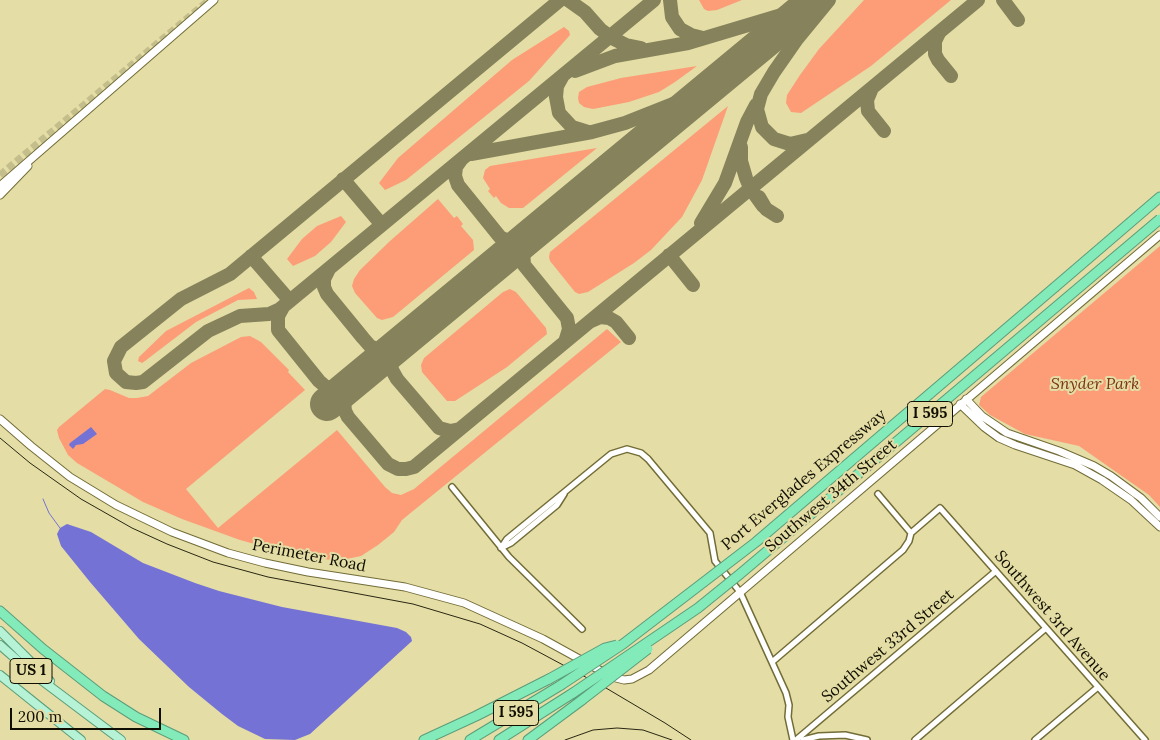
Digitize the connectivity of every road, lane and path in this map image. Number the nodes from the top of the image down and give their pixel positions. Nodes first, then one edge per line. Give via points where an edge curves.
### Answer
1 (214, 0) edge
2 (40, 153) junction
3 (0, 186) edge
4 (0, 195) edge
5 (1160, 197) edge
6 (1160, 219) edge
7 (1160, 234) edge
8 (963, 402) junction
9 (0, 419) edge
10 (452, 487) dead end
11 (878, 494) dead end
12 (1160, 517) edge
13 (1160, 527) edge
14 (911, 533) junction
15 (501, 548) junction
16 (996, 571) junction
17 (740, 592) junction
18 (0, 604) edge
19 (698, 608) junction
20 (0, 611) edge
21 (1046, 628) junction
22 (582, 629) dead end
23 (0, 631) edge
24 (29, 637) junction
25 (623, 644) junction
26 (0, 645) edge
27 (772, 662) junction
28 (0, 675) edge
29 (632, 679) joint
30 (1098, 687) junction
31 (64, 696) junction
32 (81, 740) edge
33 (121, 740) edge
34 (184, 740) edge
35 (424, 740) edge
36 (470, 740) edge
37 (499, 740) edge
38 (528, 740) edge
39 (794, 740) edge
40 (803, 740) edge
41 (867, 740) edge
42 (914, 740) edge
43 (1035, 740) edge
44 (1145, 740) edge

1 - 2 street
2 - 3 street
2 - 4 street
5 - 25 highway, Port Everglades Expressway / I 595, bridge via 756,542
6 - 19 highway, Port Everglades Expressway / I 595, bridge
7 - 8 street, Southwest 34th Street
8 - 12 street via 1007,433 1094,466 1141,498
8 - 13 street via 984,427 999,438 1075,465 1130,500
8 - 17 street, Southwest 34th Street
9 - 29 street, Perimeter Road via 84,486 134,515 172,532 265,563 405,588 464,603 543,639 612,678
10 - 15 street
11 - 14 street
14 - 16 street, Southwest 3rd Avenue via 940,508
14 - 27 street via 902,550
15 - 17 street via 507,539 611,454 627,449 641,453 661,473 710,533 715,561
15 - 22 street
16 - 21 street, Southwest 3rd Avenue
16 - 39 street, Southwest 33rd Street
17 - 27 street
17 - 29 street, Southwest 34th Street via 645,673
18 - 24 highway
19 - 37 highway, Port Everglades Expressway / I 595, bridge
19 - 38 highway, bridge
20 - 24 highway
21 - 30 street, Southwest 3rd Avenue
21 - 42 street
23 - 31 main road
24 - 34 highway via 103,696 136,717
25 - 35 highway, bridge via 605,648
25 - 36 highway, Port Everglades Expressway / I 595, bridge
26 - 31 main road, US 1
27 - 39 street via 786,693
28 - 32 main road, US 1
30 - 43 street
30 - 44 street, Southwest 3rd Avenue
31 - 33 main road, US 1
40 - 41 street via 844,735

